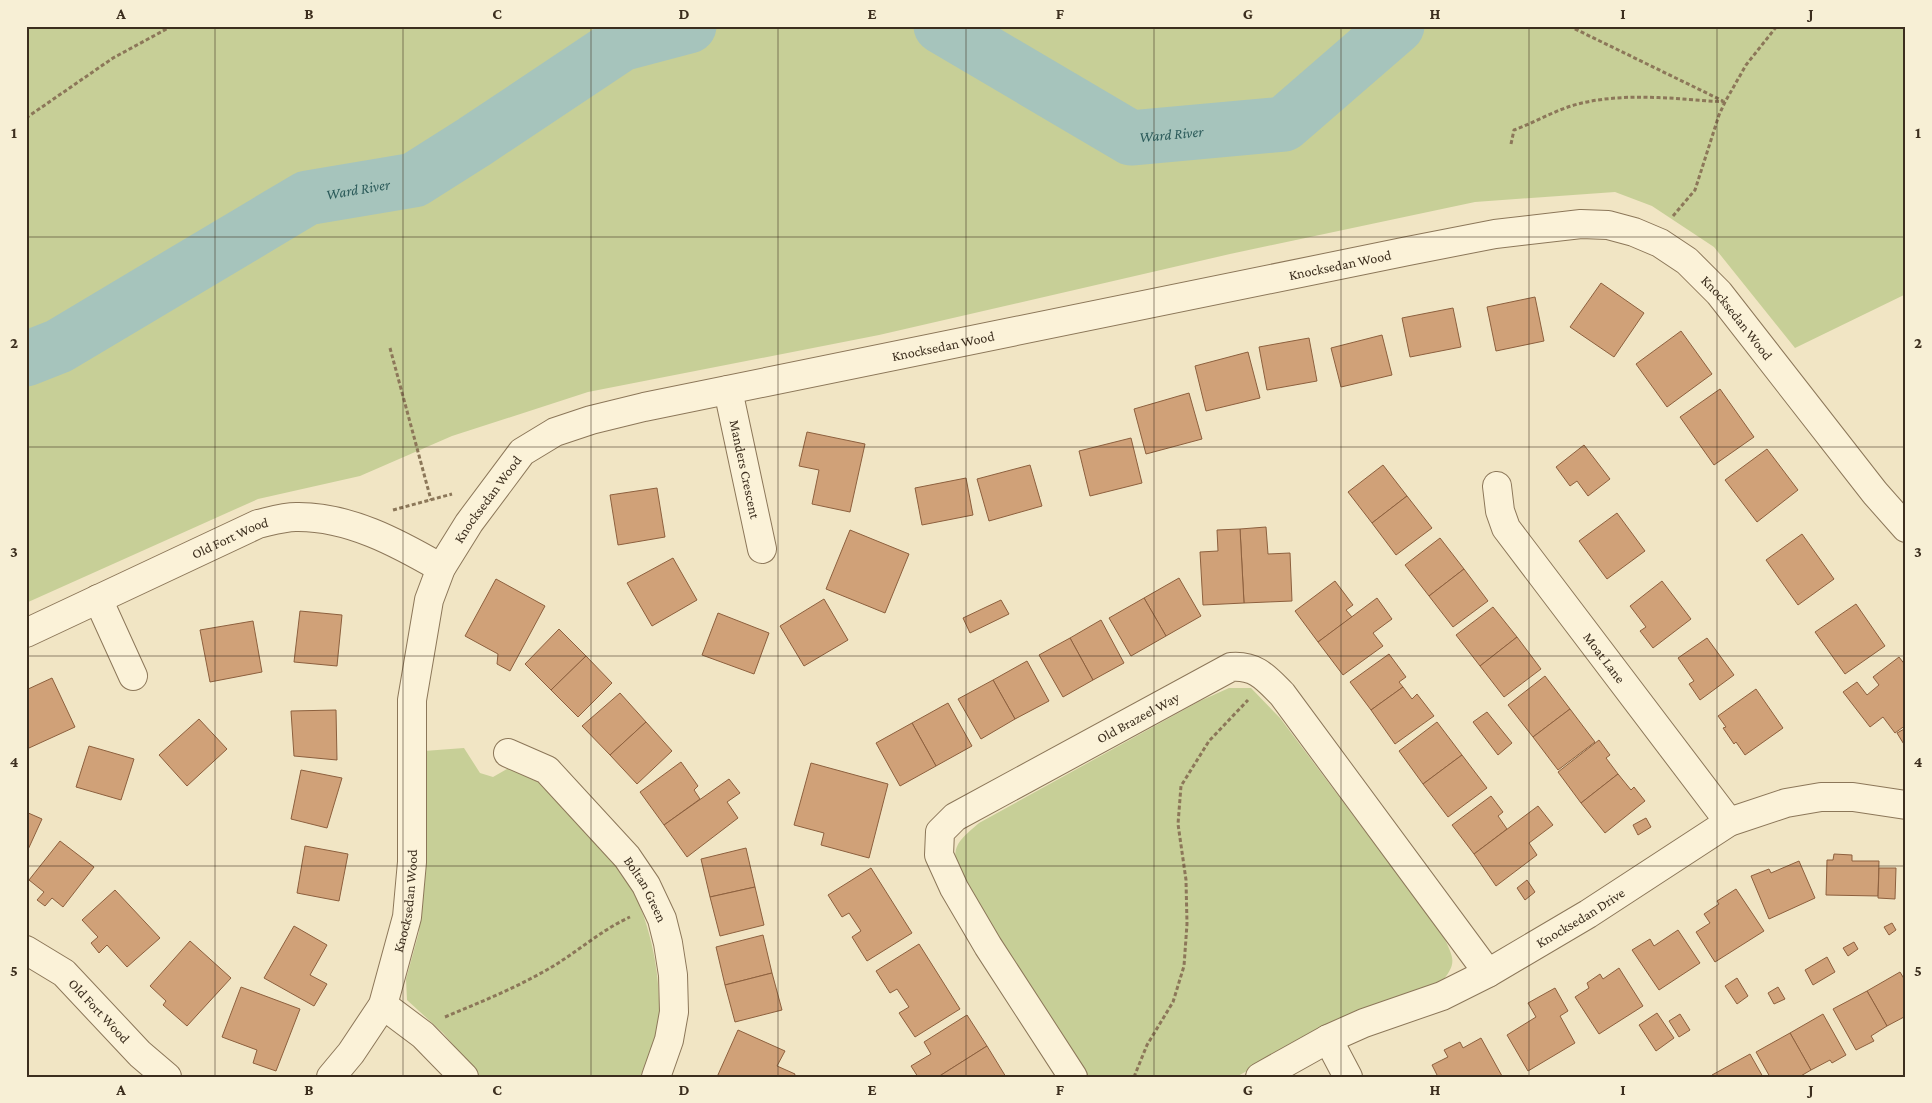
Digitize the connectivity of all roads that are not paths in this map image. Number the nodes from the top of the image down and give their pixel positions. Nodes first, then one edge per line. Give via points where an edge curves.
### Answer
1 (728, 390) junction
2 (1497, 486) dead end
3 (1906, 528) edge
4 (762, 549) dead end
5 (441, 568) junction
6 (98, 599) junction
7 (26, 634) edge
8 (133, 676) dead end
9 (508, 753) dead end
10 (1906, 805) edge
11 (1729, 822) junction
12 (26, 950) edge
13 (1488, 972) junction
14 (383, 1005) junction
15 (1328, 1039) junction
16 (167, 1077) edge
17 (331, 1077) edge
18 (464, 1077) edge
19 (656, 1077) edge
20 (1073, 1077) edge
21 (1260, 1077) edge
22 (1348, 1077) edge

1 - 3 street, Knocksedan Wood via 1495,234 1580,224 1608,225 1660,243 1686,260 1719,293
1 - 4 street, Manders Crescent
1 - 5 street, Knocksedan Wood via 591,420 555,432 522,452 469,523
2 - 11 street, Moat Lane via 1506,528
5 - 6 street, Old Fort Wood via 364,530 322,518 294,517 258,524
5 - 14 street, Knocksedan Wood via 429,600 412,700 412,862 407,917
6 - 7 street, Old Fort Wood
6 - 8 street
9 - 19 street, Boltan Green via 547,770 627,857 646,885 662,919 673,975 674,1012 669,1040
10 - 11 street, Knocksedan Drive via 1821,797 1786,803
11 - 13 street, Knocksedan Drive via 1588,914
12 - 16 street, Old Fort Wood via 64,973 140,1054
13 - 15 street, Knocksedan Drive via 1442,996
13 - 20 street, Old Brazeel Way via 1282,694 1258,672 1245,666 1231,667 955,817 940,832 939,855 954,888
14 - 17 street, Knocksedan Wood
14 - 18 street via 423,1035
15 - 21 street, Knocksedan Drive
15 - 22 street

